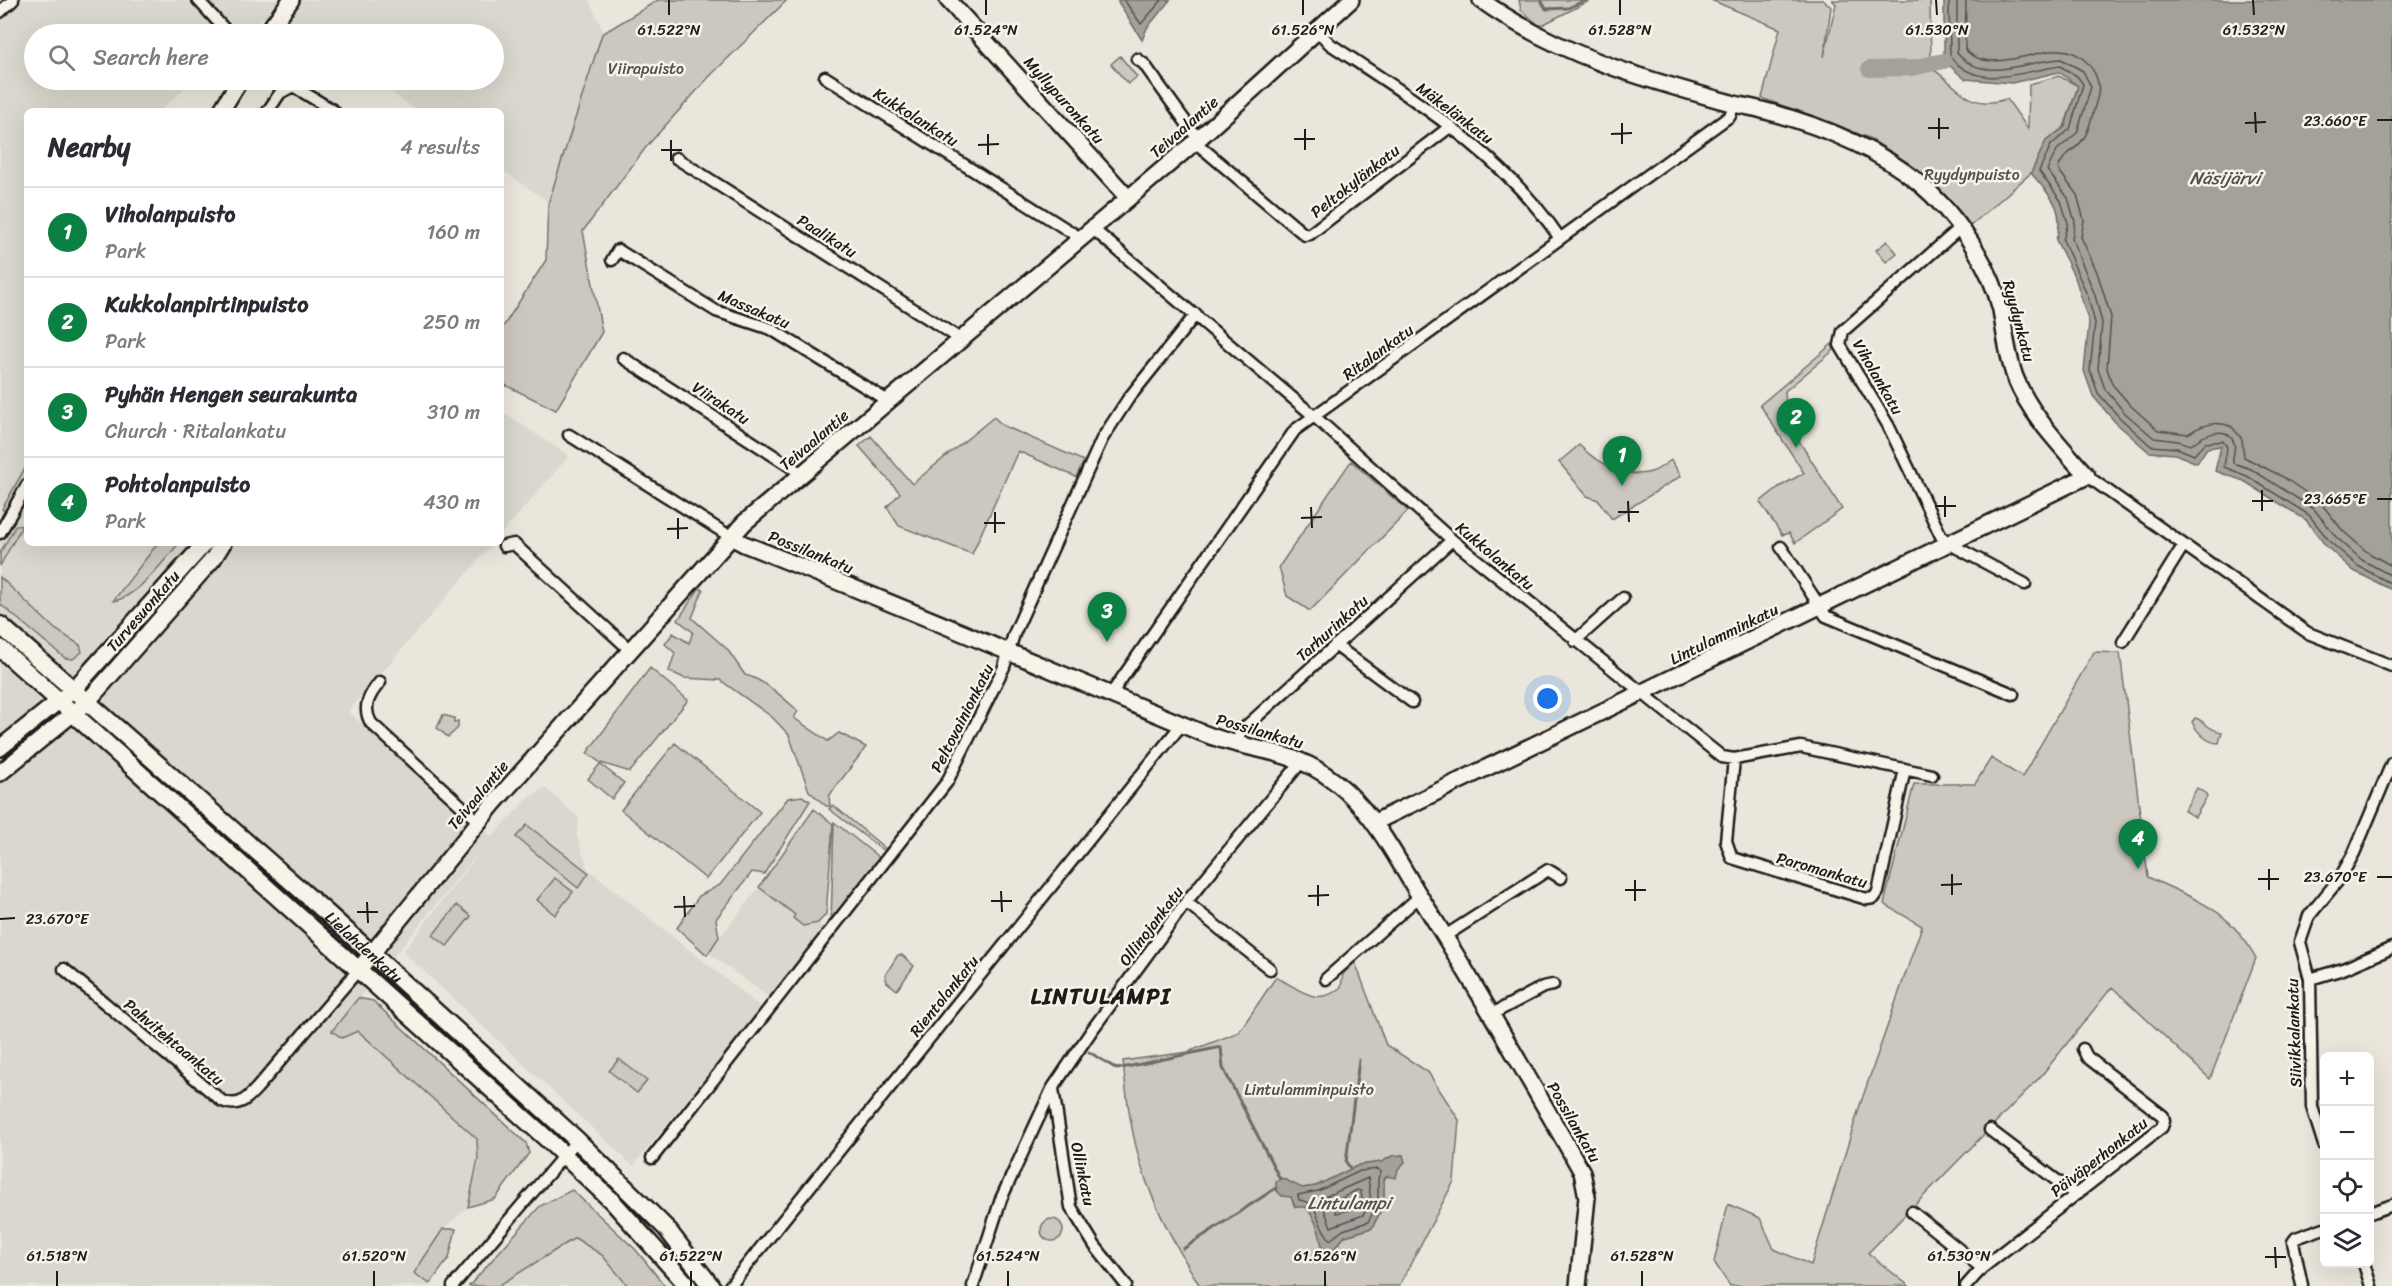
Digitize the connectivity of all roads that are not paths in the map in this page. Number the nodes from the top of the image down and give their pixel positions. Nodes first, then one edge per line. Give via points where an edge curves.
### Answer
1 (14, 0) edge
2 (198, 0) edge
3 (291, 0) edge
4 (948, 0) edge
5 (1351, 0) edge
6 (1481, 0) edge
7 (0, 12) edge
8 (220, 24) edge
9 (273, 24) edge
10 (1317, 32) junction
11 (1137, 59) dead end
12 (825, 77) dead end
13 (234, 90) edge
14 (286, 90) edge
15 (300, 90) edge
16 (1734, 104) junction
17 (223, 108) edge
18 (270, 108) edge
19 (329, 108) edge
20 (1451, 126) junction
21 (1197, 141) junction
22 (676, 158) dead end
23 (1128, 198) junction
24 (1959, 228) junction
25 (1088, 234) junction
26 (1559, 237) junction
27 (612, 260) dead end
28 (1196, 314) junction
29 (962, 340) junction
30 (623, 358) dead end
31 (888, 401) junction
32 (1315, 417) junction
33 (569, 435) dead end
34 (802, 474) junction
35 (2087, 476) junction
36 (24, 490) edge
37 (0, 533) edge
38 (731, 537) junction
39 (1452, 540) junction
40 (1948, 543) junction
41 (202, 546) edge
42 (221, 546) edge
43 (504, 546) dead end
44 (2183, 546) junction
45 (1781, 548) dead end
46 (2025, 584) dead end
47 (1623, 598) dead end
48 (1820, 608) junction
49 (0, 625) edge
50 (1575, 641) junction
51 (2123, 642) dead end
52 (1335, 645) junction
53 (0, 648) edge
54 (629, 650) junction
55 (1009, 651) junction
56 (2392, 666) edge
57 (380, 682) dead end
58 (75, 688) junction
59 (1111, 694) junction
60 (1641, 694) junction
61 (2013, 694) dead end
62 (61, 700) junction
63 (88, 701) junction
64 (1412, 702) dead end
65 (75, 714) junction
66 (1182, 724) junction
67 (1237, 742) junction
68 (0, 748) edge
69 (1734, 759) junction
70 (1302, 761) junction
71 (2392, 763) edge
72 (1905, 769) junction
73 (0, 773) edge
74 (1932, 775) dead end
75 (479, 822) junction
76 (1375, 822) junction
77 (1561, 878) dead end
78 (1420, 896) junction
79 (1186, 902) junction
80 (1445, 936) junction
81 (2392, 948) edge
82 (372, 954) junction
83 (360, 968) junction
84 (64, 969) dead end
85 (1270, 969) dead end
86 (1326, 979) dead end
87 (2310, 979) junction
88 (1553, 984) dead end
89 (1492, 1014) junction
90 (2083, 1049) dead end
91 (1052, 1089) junction
92 (1990, 1130) dead end
93 (2320, 1130) edge
94 (577, 1140) junction
95 (563, 1154) junction
96 (652, 1158) dead end
97 (2076, 1195) junction
98 (2392, 1205) edge
99 (1911, 1212) dead end
100 (2374, 1212) edge
101 (2320, 1230) edge
102 (1982, 1268) junction
103 (2366, 1268) edge
104 (1126, 1285) edge
105 (2302, 1285) edge
106 (453, 1286) edge
107 (688, 1286) edge
108 (711, 1286) edge
109 (730, 1286) edge
110 (973, 1286) edge
111 (1578, 1286) edge
112 (1965, 1286) edge
113 (2371, 1286) edge

1 - 7 street
2 - 8 street
3 - 9 street
4 - 23 street, Myllypuronkatu
5 - 10 street, Teivaalantie
6 - 16 street, Ryydynkatu via 1536,36 1590,60
10 - 20 street, Mäkelänkatu
10 - 21 street, Teivaalantie
11 - 21 street
12 - 25 street, Kukkolankatu
13 - 17 street
14 - 18 street
15 - 19 street
16 - 24 street, Ryydynkatu via 1789,118 1874,153 1918,183
16 - 26 street, Ritalankatu via 1730,116
20 - 21 street, Peltokylänkatu via 1305,235
20 - 26 street, Mäkelänkatu via 1509,174
21 - 23 street, Teivaalantie
22 - 29 street, Paalikatu
23 - 25 street, Teivaalantie
24 - 35 street, Ryydynkatu via 1982,262 1994,290 2010,360 2024,395 2043,425
24 - 40 street, Viholankatu via 1846,327 1840,339
25 - 28 street, Kukkolankatu
25 - 29 street, Teivaalantie
26 - 32 street, Ritalankatu
27 - 31 street, Massakatu via 618,250 716,311 771,329
28 - 32 street, Kukkolankatu
28 - 55 street, Peltovainionkatu via 1128,399 1102,439
29 - 31 street, Teivaalantie
30 - 34 street, Viirakatu
31 - 34 street, Teivaalantie
32 - 39 street, Kukkolankatu
32 - 59 street, Ritalankatu via 1294,430
33 - 38 street
34 - 38 street, Teivaalantie
35 - 40 street, Lintulamminkatu
35 - 44 street, Ryydynkatu
36 - 37 street
38 - 54 street, Teivaalantie
38 - 55 street, Possilankatu
39 - 50 street, Kukkolankatu
39 - 52 street, Tarhurinkatu
40 - 46 street
40 - 48 street, Lintulamminkatu
41 - 58 street, Turvesuonkatu
42 - 63 street, Turvesuonkatu
43 - 54 street via 514,544
44 - 51 street
44 - 56 street, Ryydynkatu via 2308,633
45 - 48 street
47 - 50 street
48 - 60 street, Lintulamminkatu
48 - 61 street via 1830,618
49 - 58 main road, Lielahdenkatu
50 - 60 street, Kukkolankatu
52 - 64 street
52 - 67 street, Tarhurinkatu via 1240,731
53 - 62 main road, Lielahdenkatu
54 - 75 street, Teivaalantie
55 - 59 street, Possilankatu
55 - 96 street, Peltovainionkatu via 947,782
57 - 75 street via 367,701 371,723
58 - 62 street, Turvesuonkatu
58 - 63 main road, Lielahdenkatu
59 - 66 street, Possilankatu
60 - 69 street, Kukkolankatu via 1722,757
60 - 76 street, Lintulamminkatu
62 - 65 main road, Lielahdenkatu
62 - 68 street, Turvesuonkatu
63 - 65 street, Turvesuonkatu
63 - 82 main road, Lielahdenkatu
65 - 73 street, Turvesuonkatu
65 - 83 main road, Lielahdenkatu
66 - 67 street, Possilankatu
66 - 109 street, Rientolankatu
67 - 70 street, Possilankatu
69 - 72 street via 1801,747
69 - 72 street, Paromankatu via 1726,841 1732,858 1867,899 1878,892
70 - 76 street, Possilankatu via 1343,788
70 - 79 street, Ollinojankatu
71 - 87 street, Siivikkalankatu via 2354,854 2303,930 2301,953
72 - 74 street
75 - 82 street, Teivaalantie
76 - 78 street, Possilankatu
77 - 80 street via 1548,870
78 - 80 street, Possilankatu
78 - 86 street
79 - 85 street
79 - 91 street, Ollinojankatu
80 - 89 street, Possilankatu
81 - 87 street
82 - 83 street, Teivaalantie
82 - 94 main road, Lielahdenkatu
83 - 84 street, Pahvitehtaankatu via 257,1088 241,1104 230,1105
83 - 95 main road, Lielahdenkatu
87 - 93 street, Siivikkalankatu via 2310,1088
88 - 89 street
89 - 111 street, Possilankatu via 1587,1185
90 - 97 street, Päiväperhonkatu via 2087,1057 2163,1116 2164,1121
91 - 104 street, Ollinkatu via 1071,1208
91 - 110 street, Ollinojankatu via 1001,1199
92 - 97 street
94 - 95 street
94 - 108 main road, Lielahdenkatu via 666,1228
95 - 106 street
95 - 107 main road, Lielahdenkatu via 621,1209
97 - 102 street, Päiväperhonkatu
98 - 100 street
99 - 102 street
101 - 105 street via 2293,1242
102 - 112 street, Päiväperhonkatu
103 - 113 street

